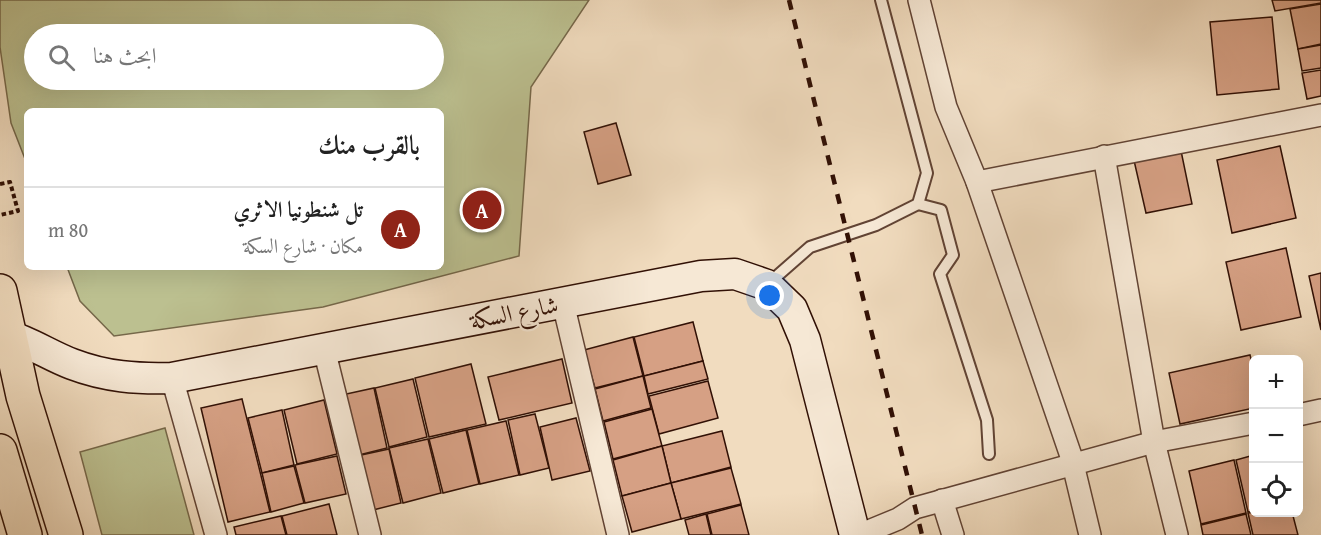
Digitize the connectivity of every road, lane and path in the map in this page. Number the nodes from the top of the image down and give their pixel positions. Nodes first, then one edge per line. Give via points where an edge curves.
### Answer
1 (881, 0) edge
2 (919, 0) edge
3 (1321, 115) edge
4 (1104, 156) junction
5 (977, 182) junction
6 (0, 184) edge
7 (918, 204) junction
8 (0, 215) edge
9 (767, 285) junction
10 (0, 291) edge
11 (563, 303) junction
12 (5, 335) edge
13 (324, 349) junction
14 (172, 378) junction
15 (1321, 410) edge
16 (1303, 414) edge
17 (1249, 424) edge
18 (1154, 442) junction
19 (0, 451) edge
20 (989, 454) dead end
21 (1073, 464) junction
22 (942, 500) junction
23 (26, 535) edge
24 (66, 535) edge
25 (216, 535) edge
26 (370, 535) edge
27 (618, 535) edge
28 (857, 535) edge
29 (953, 535) edge
30 (1090, 535) edge
31 (1177, 535) edge

1 - 7 lane via 927,173
2 - 5 street via 946,107
3 - 4 street
4 - 5 street
4 - 18 street
5 - 21 street
6 - 8 path via 10,182 18,211
7 - 9 lane via 876,225 810,247
7 - 20 lane via 941,210 945,222 953,255 940,274 987,420
9 - 11 street, شارع السكة via 735,274 701,276
9 - 28 street, شارع السكة via 792,309 805,340
10 - 12 main road
11 - 13 street, شارع السكة
11 - 27 street
12 - 14 street, شارع السكة via 104,375
12 - 24 main road
13 - 14 street, شارع السكة
13 - 26 street
14 - 25 street
15 - 16 street
17 - 18 street
18 - 21 street
18 - 31 street
19 - 23 main road
21 - 22 street
21 - 30 street
22 - 28 street
22 - 29 street

